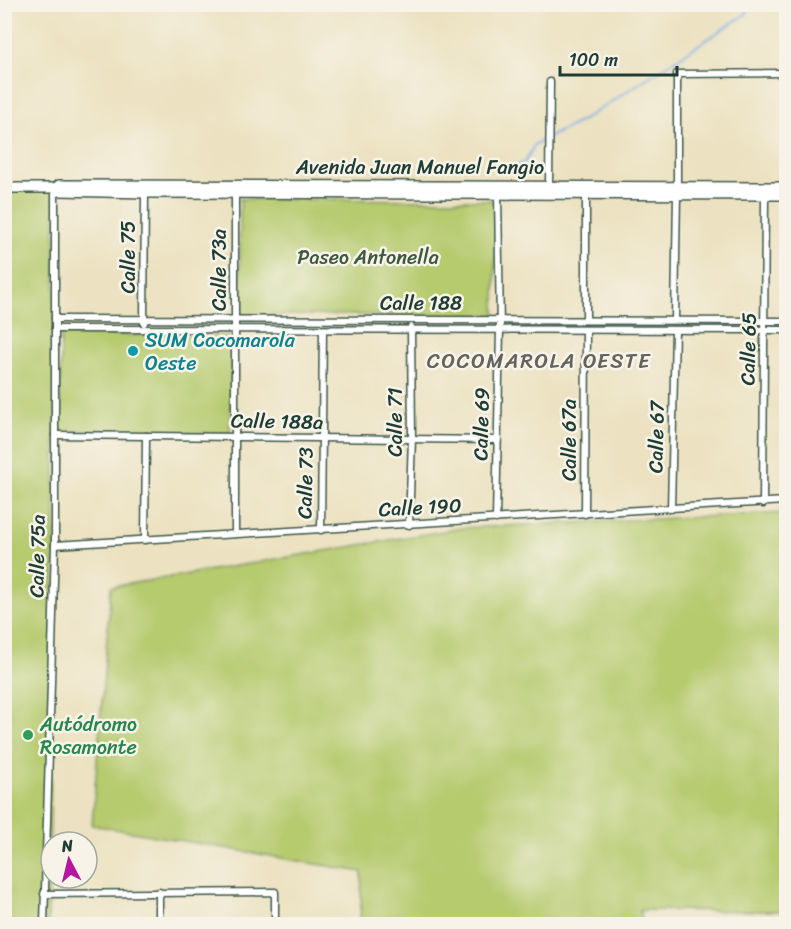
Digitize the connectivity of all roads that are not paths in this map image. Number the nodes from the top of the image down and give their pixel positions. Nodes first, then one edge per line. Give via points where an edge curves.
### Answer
1 (786, 73) edge
2 (550, 82) dead end
3 (549, 185) junction
4 (786, 187) edge
5 (4, 188) edge
6 (55, 188) junction
7 (145, 189) junction
8 (235, 189) junction
9 (498, 190) junction
10 (677, 190) junction
11 (586, 194) junction
12 (765, 195) junction
13 (786, 195) edge
14 (55, 319) junction
15 (144, 319) junction
16 (236, 320) junction
17 (412, 320) junction
18 (500, 320) junction
19 (586, 320) junction
20 (675, 320) junction
21 (764, 321) junction
22 (786, 321) edge
23 (55, 329) junction
24 (144, 329) junction
25 (236, 330) junction
26 (323, 330) junction
27 (411, 330) junction
28 (500, 330) junction
29 (586, 330) junction
30 (675, 330) junction
31 (786, 330) edge
32 (764, 331) junction
33 (55, 435) junction
34 (146, 436) junction
35 (235, 437) junction
36 (412, 438) junction
37 (322, 439) junction
38 (498, 440) junction
39 (786, 501) edge
40 (763, 504) junction
41 (671, 509) junction
42 (585, 514) junction
43 (496, 519) junction
44 (409, 525) junction
45 (321, 530) junction
46 (235, 534) junction
47 (145, 540) junction
48 (55, 545) junction
49 (159, 892) junction
50 (44, 894) junction
51 (44, 924) edge
52 (159, 924) edge
53 (275, 924) edge

1 - 10 street via 677,74
2 - 3 street
3 - 9 main road, Avenida Juan Manuel Fangio
3 - 10 main road, Avenida Juan Manuel Fangio
4 - 10 main road, Avenida Juan Manuel Fangio
5 - 6 main road, Avenida Juan Manuel Fangio
6 - 7 main road, Avenida Juan Manuel Fangio via 59,185
6 - 14 street, Calle 75a
7 - 8 main road, Avenida Juan Manuel Fangio
7 - 15 street, Calle 75
8 - 9 main road, Avenida Juan Manuel Fangio
8 - 16 street, Calle 73a
9 - 11 main road, Avenida Juan Manuel Fangio
9 - 18 street, Calle 69
10 - 11 main road, Avenida Juan Manuel Fangio
10 - 12 main road, Avenida Juan Manuel Fangio
10 - 20 street
11 - 19 street
12 - 13 main road, Avenida Juan Manuel Fangio
12 - 21 street, Calle 65
14 - 15 street, Calle 188
14 - 23 street, Calle 75a
15 - 16 street, Calle 188
15 - 24 street, Calle 75
16 - 17 street, Calle 188
16 - 25 street, Calle 73a
17 - 18 street, Calle 188
17 - 27 street, Calle 71
18 - 19 street, Calle 188
18 - 28 street, Calle 69
19 - 20 street, Calle 188
20 - 21 street, Calle 188
21 - 22 street, Calle 188
21 - 32 street, Calle 65
23 - 24 street, Calle 188
23 - 33 street, Calle 75a
24 - 25 street, Calle 188
25 - 26 street, Calle 188
25 - 35 street, Calle 73a
26 - 27 street, Calle 188
26 - 37 street, Calle 73
27 - 28 street, Calle 188
27 - 36 street, Calle 71
28 - 29 street, Calle 188
28 - 38 street, Calle 69
29 - 30 street, Calle 188
29 - 42 street, Calle 67a
30 - 32 street, Calle 188
30 - 41 street, Calle 67
31 - 32 street, Calle 188
32 - 40 street, Calle 65
33 - 34 street, Calle 188a
33 - 48 street, Calle 75a
34 - 35 street, Calle 188a
34 - 47 street
35 - 37 street, Calle 188a
35 - 46 street, Calle 73a
36 - 37 street, Calle 188a
36 - 38 street, Calle 188a
36 - 44 street, Calle 71
37 - 45 street, Calle 73
38 - 43 street, Calle 69
39 - 40 street, Calle 190
40 - 41 street, Calle 190
41 - 42 street, Calle 190
42 - 43 street, Calle 190
43 - 44 street, Calle 190
44 - 45 street, Calle 190
45 - 46 street, Calle 190
46 - 47 street, Calle 190
47 - 48 street, Calle 190
48 - 50 street, Calle 75a
49 - 50 street
49 - 52 street
49 - 53 street via 275,892
50 - 51 street, Calle 75a

